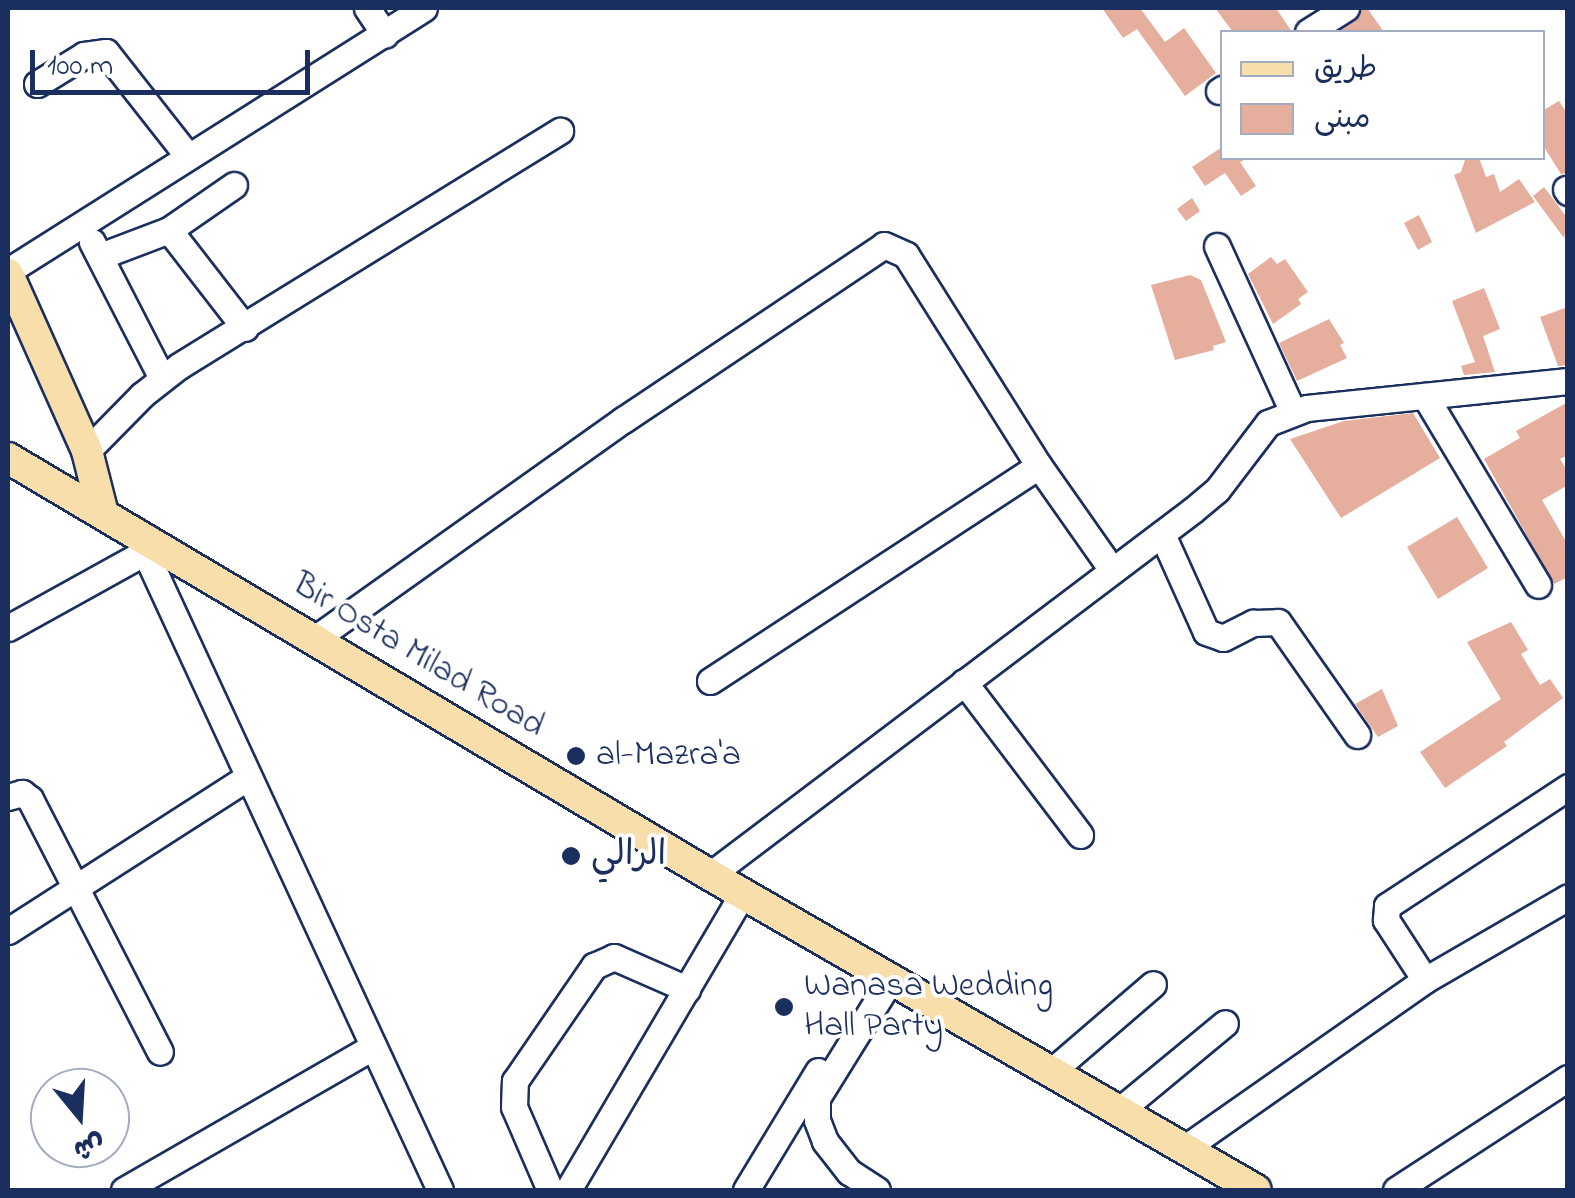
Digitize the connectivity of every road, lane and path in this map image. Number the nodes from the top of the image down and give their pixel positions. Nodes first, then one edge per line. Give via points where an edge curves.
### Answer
1 (367, 8) edge
2 (424, 8) edge
3 (1346, 8) edge
4 (1311, 30) edge
5 (384, 35) junction
6 (37, 84) dead end
7 (560, 131) dead end
8 (188, 155) junction
9 (234, 186) dead end
10 (169, 230) junction
11 (1217, 246) dead end
12 (8, 272) edge
13 (246, 328) junction
14 (162, 378) junction
15 (1568, 381) edge
16 (1425, 396) junction
17 (1293, 412) junction
18 (87, 451) junction
19 (8, 458) edge
20 (1039, 466) junction
21 (103, 514) junction
22 (1162, 534) junction
23 (146, 545) junction
24 (1112, 570) junction
25 (1538, 586) dead end
26 (8, 628) edge
27 (316, 638) junction
28 (710, 681) dead end
29 (964, 682) junction
30 (1357, 736) dead end
31 (246, 778) junction
32 (1565, 795) edge
33 (8, 797) edge
34 (1080, 835) dead end
35 (710, 875) junction
36 (75, 887) junction
37 (743, 893) junction
38 (1568, 897) edge
39 (8, 931) edge
40 (892, 977) junction
41 (1425, 980) junction
42 (1152, 984) dead end
43 (687, 989) junction
44 (864, 1021) junction
45 (1225, 1023) dead end
46 (372, 1048) junction
47 (160, 1052) dead end
48 (1052, 1070) junction
49 (1568, 1078) edge
50 (1120, 1110) junction
51 (1185, 1148) junction
52 (124, 1190) edge
53 (440, 1190) edge
54 (550, 1190) edge
55 (568, 1190) edge
56 (746, 1190) edge
57 (877, 1190) edge
58 (1256, 1190) edge
59 (1396, 1190) edge

1 - 5 street
2 - 5 street
3 - 4 street
5 - 8 street
6 - 8 street via 84,55 106,52
7 - 13 street
8 - 12 street
9 - 10 street
10 - 13 street
10 - 14 street via 101,246
11 - 17 street
12 - 18 main road
13 - 14 street
14 - 18 street
15 - 16 street
16 - 17 street
16 - 25 street
17 - 22 street via 1268,422 1217,490
18 - 21 main road
19 - 21 main road, Bir Osta Milad Road
20 - 24 street
20 - 27 street via 906,255 884,245
20 - 28 street
21 - 23 main road, Bir Osta Milad Road
22 - 24 street
22 - 30 street via 1206,632 1223,638 1253,623 1278,622
23 - 26 street
23 - 27 main road, Bir Osta Milad Road
23 - 31 street
24 - 29 street
27 - 35 main road, Bir Osta Milad Road
29 - 34 street
29 - 35 street
31 - 36 street
31 - 46 street
32 - 41 street via 1387,906 1386,920
33 - 36 street via 30,798
35 - 37 main road, Bir Osta Milad Road
36 - 39 street
36 - 47 street
37 - 40 main road, Bir Osta Milad Road
37 - 43 street
38 - 41 street
40 - 44 street
40 - 48 main road, Bir Osta Milad Road
41 - 51 street
42 - 48 street
43 - 54 street via 614,958 594,966 526,1064 515,1081 514,1107
43 - 55 street
44 - 56 street via 834,1044
44 - 57 street via 817,1098 817,1120 836,1157
45 - 50 street
46 - 52 street
46 - 53 street
48 - 50 main road, Bir Osta Milad Road
49 - 59 street
50 - 51 main road, Bir Osta Milad Road
51 - 58 main road, Bir Osta Milad Road

